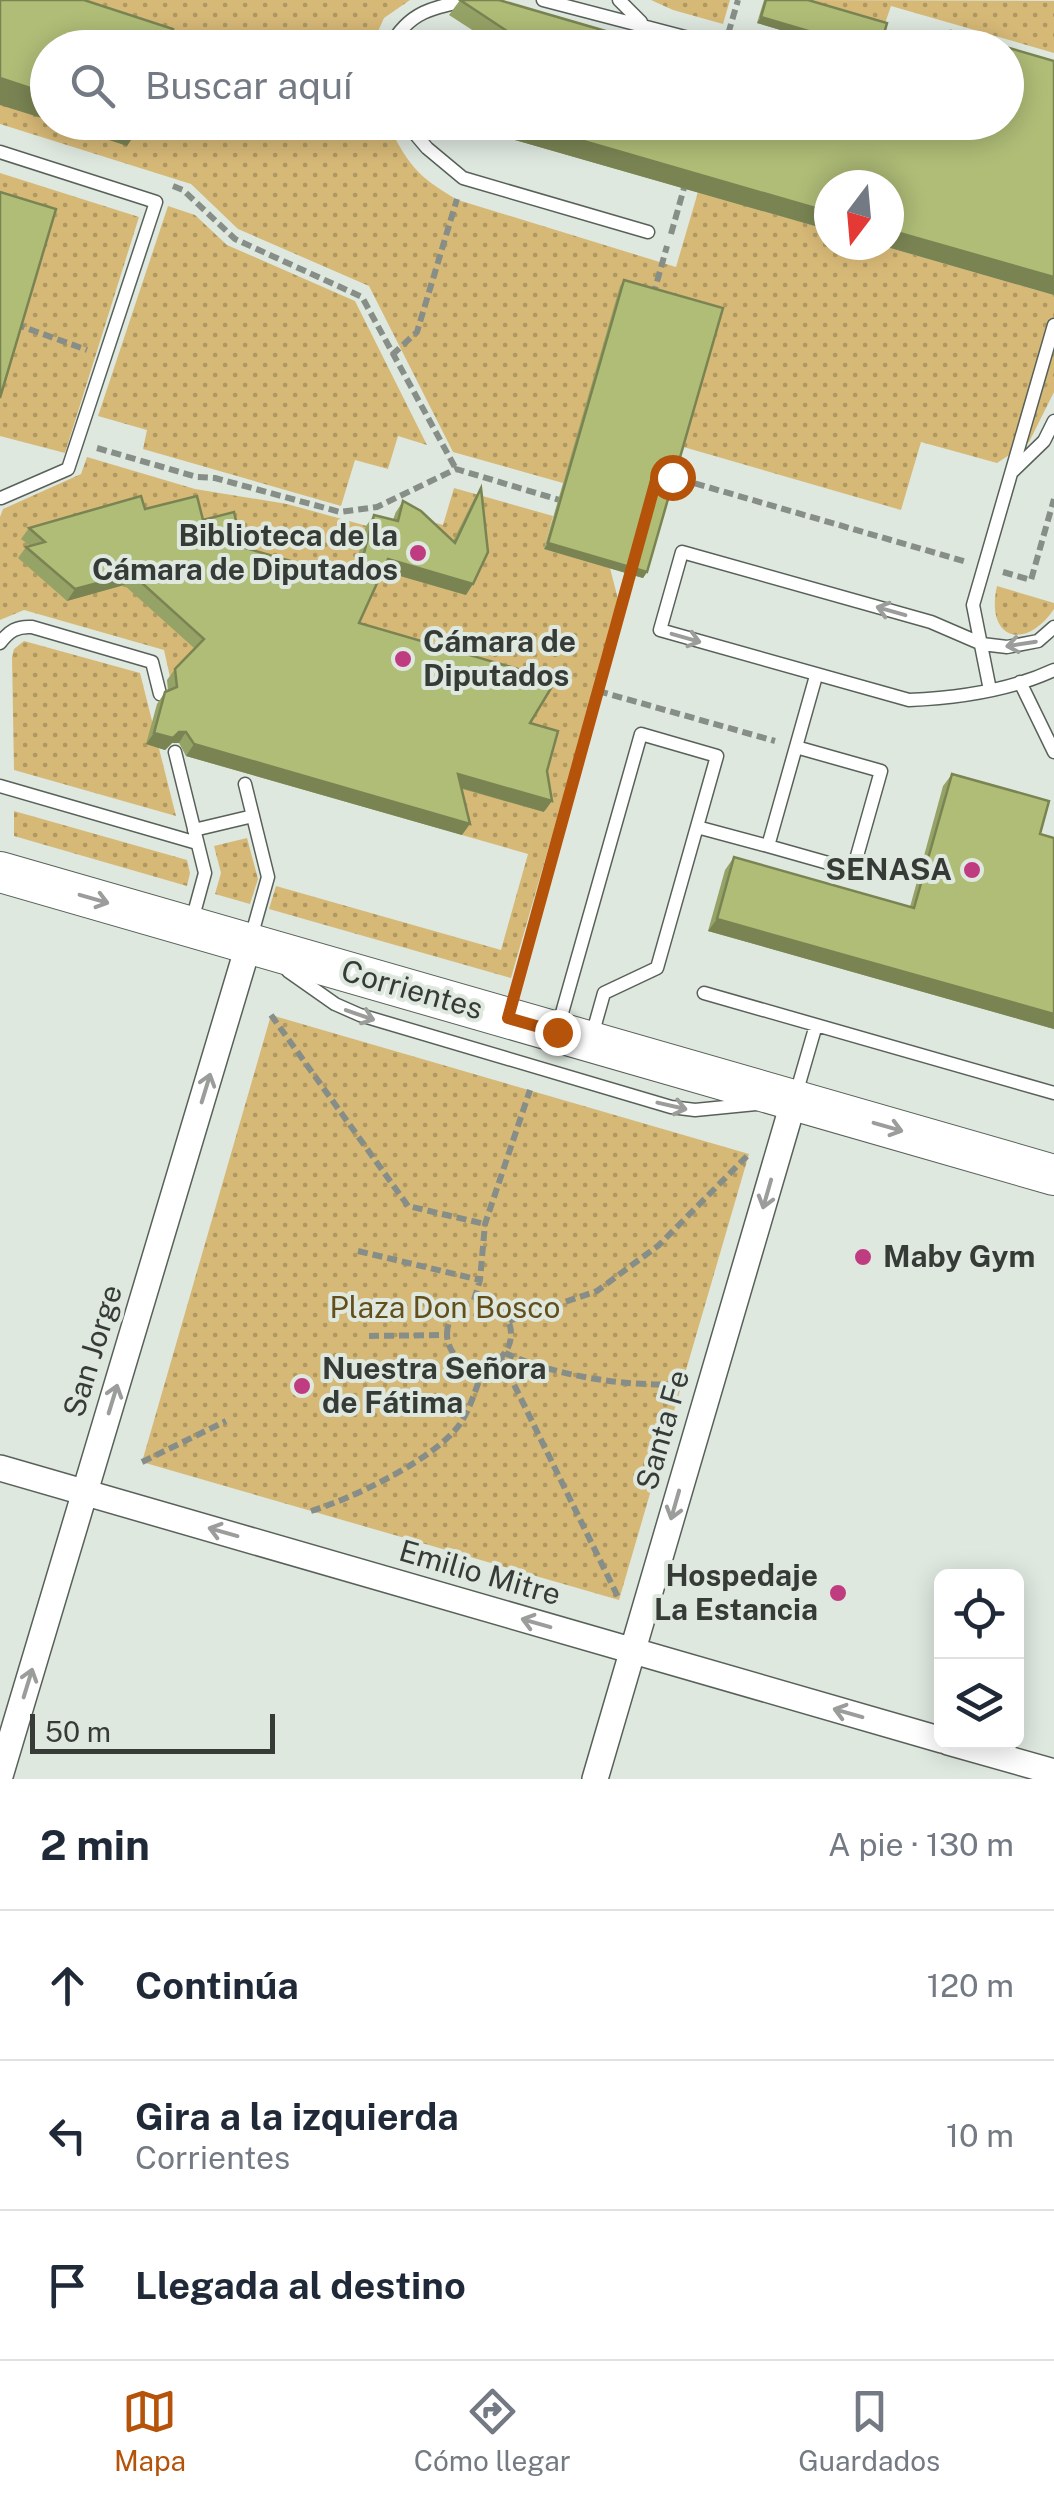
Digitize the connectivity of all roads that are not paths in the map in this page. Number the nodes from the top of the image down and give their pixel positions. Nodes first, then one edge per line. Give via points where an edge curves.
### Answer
1 (473, 0) edge
2 (544, 0) edge
3 (619, 0) edge
4 (643, 24) junction
5 (398, 30) edge
6 (664, 30) edge
7 (421, 140) edge
8 (0, 152) edge
9 (648, 232) dead end
10 (1054, 325) edge
11 (1054, 422) edge
12 (1012, 472) junction
13 (1, 498) edge
14 (1054, 627) edge
15 (0, 644) edge
16 (982, 644) junction
17 (1054, 670) edge
18 (816, 676) junction
19 (1020, 682) junction
20 (990, 690) junction
21 (160, 694) edge
22 (796, 747) junction
23 (174, 752) edge
24 (1054, 752) edge
25 (245, 784) dead end
26 (0, 786) edge
27 (253, 816) junction
28 (697, 826) junction
29 (196, 836) junction
30 (768, 846) junction
31 (0, 872) edge
32 (190, 926) junction
33 (249, 943) junction
34 (704, 993) dead end
35 (816, 1025) junction
36 (574, 1037) junction
37 (1054, 1094) edge
38 (794, 1100) junction
39 (1054, 1174) edge
40 (0, 1468) edge
41 (85, 1492) junction
42 (632, 1650) junction
43 (934, 1737) edge
44 (976, 1749) edge
45 (1054, 1772) edge
46 (0, 1776) edge
47 (594, 1779) edge

1 - 5 lane via 425,12
2 - 4 lane
3 - 4 lane
4 - 6 lane
7 - 9 lane via 463,178
8 - 13 lane via 156,202 68,469
10 - 12 lane
11 - 12 lane
12 - 16 lane via 973,605
14 -> 16 lane via 1038,641
15 - 21 lane via 8,632 32,628 152,662
16 -> 18 lane via 931,622 682,552 660,630
16 - 20 lane
17 - 19 lane
18 - 20 lane via 909,700
18 - 22 lane
19 - 20 lane
19 - 24 lane
22 - 30 lane
22 - 30 lane via 881,771 858,854 853,870
23 - 29 lane
25 - 27 lane
26 - 29 lane
27 - 29 lane
27 - 33 lane via 268,877
28 - 30 lane
28 - 36 lane via 657,968 604,993
28 - 36 lane via 717,756 641,734
29 - 32 lane via 205,873
31 -> 32 main road, Corrientes
32 - 33 main road, Corrientes
33 - 36 main road, Corrientes
33 -> 38 lane via 352,1012 671,1107
41 -> 33 street, San Jorge
34 - 35 lane
35 - 37 lane
35 - 38 lane
36 - 38 main road, Corrientes
38 -> 39 main road, Corrientes
38 -> 42 street, Santa Fe
40 - 41 street, Emilio Mitre
42 -> 41 street, Emilio Mitre
46 -> 41 street, San Jorge
43 -> 42 street, Emilio Mitre
42 - 47 street, Santa Fe
44 - 45 street, Emilio Mitre

